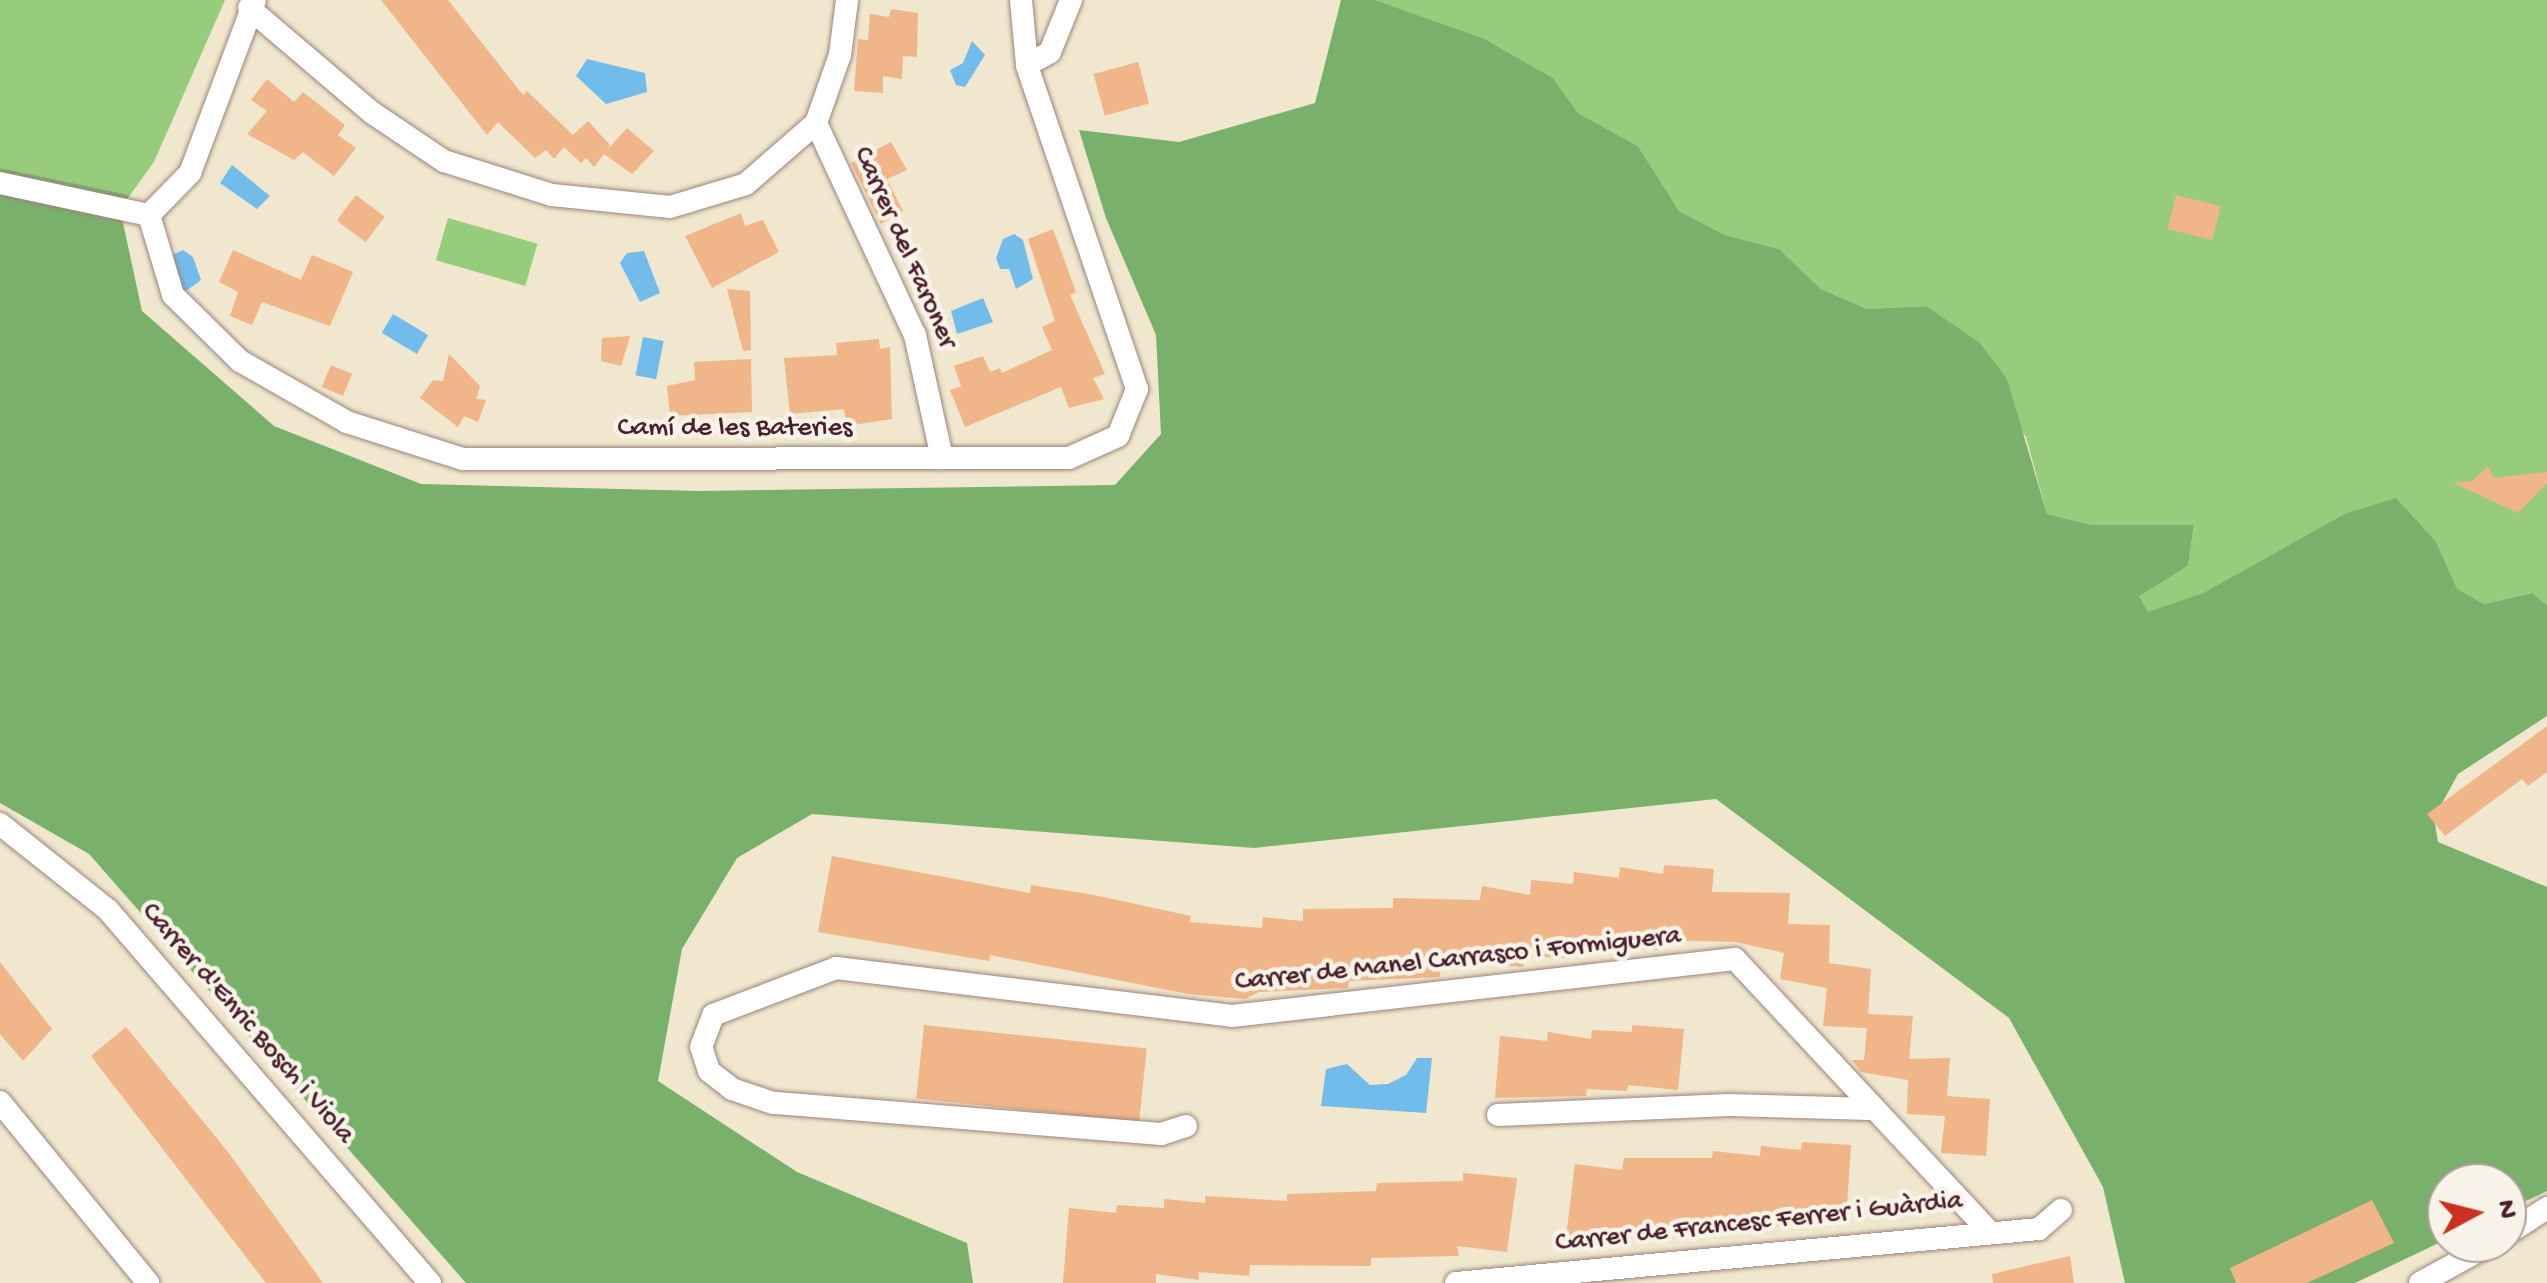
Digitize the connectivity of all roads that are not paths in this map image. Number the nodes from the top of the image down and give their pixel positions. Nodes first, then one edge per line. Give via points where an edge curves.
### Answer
1 (847, 0) edge
2 (1021, 0) edge
3 (1071, 0) edge
4 (252, 4) edge
5 (1028, 65) junction
6 (816, 123) junction
7 (0, 183) edge
8 (148, 215) junction
9 (942, 458) junction
10 (0, 824) edge
11 (0, 1102) edge
12 (1870, 1109) junction
13 (1498, 1115) dead end
14 (1186, 1126) dead end
15 (2061, 1210) dead end
16 (1990, 1231) junction
17 (2456, 1263) edge
18 (148, 1283) edge
19 (430, 1283) edge
20 (1456, 1283) edge
21 (2420, 1283) edge

1 - 6 street via 840,55
2 - 5 street, Camí de les Bateries
3 - 5 street via 1050,52
4 - 6 street via 371,112 444,161 552,195 670,206 746,184
4 - 8 street via 190,174
5 - 9 street, Camí de les Bateries via 1137,389 1118,436 1068,458
6 - 9 street, Carrer del Faroner via 916,335
7 - 8 street
8 - 9 street, Camí de les Bateries via 173,295 240,362 347,422 463,459
10 - 19 street, Carrer d'Enric Bosch i Viola via 108,910
11 - 18 street
12 - 13 street via 1730,1105
12 - 14 street, Carrer de Manel Carrasco i Formiguera via 1735,959 1232,1016 836,968 714,1015 701,1047 709,1071 720,1080 772,1103 1161,1134
12 - 16 street, Carrer de Manel Carrasco i Formiguera
15 - 16 street, Carrer de Francesc Ferrer i Guàrdia via 2039,1229
16 - 20 street, Carrer de Francesc Ferrer i Guàrdia
17 - 21 street

